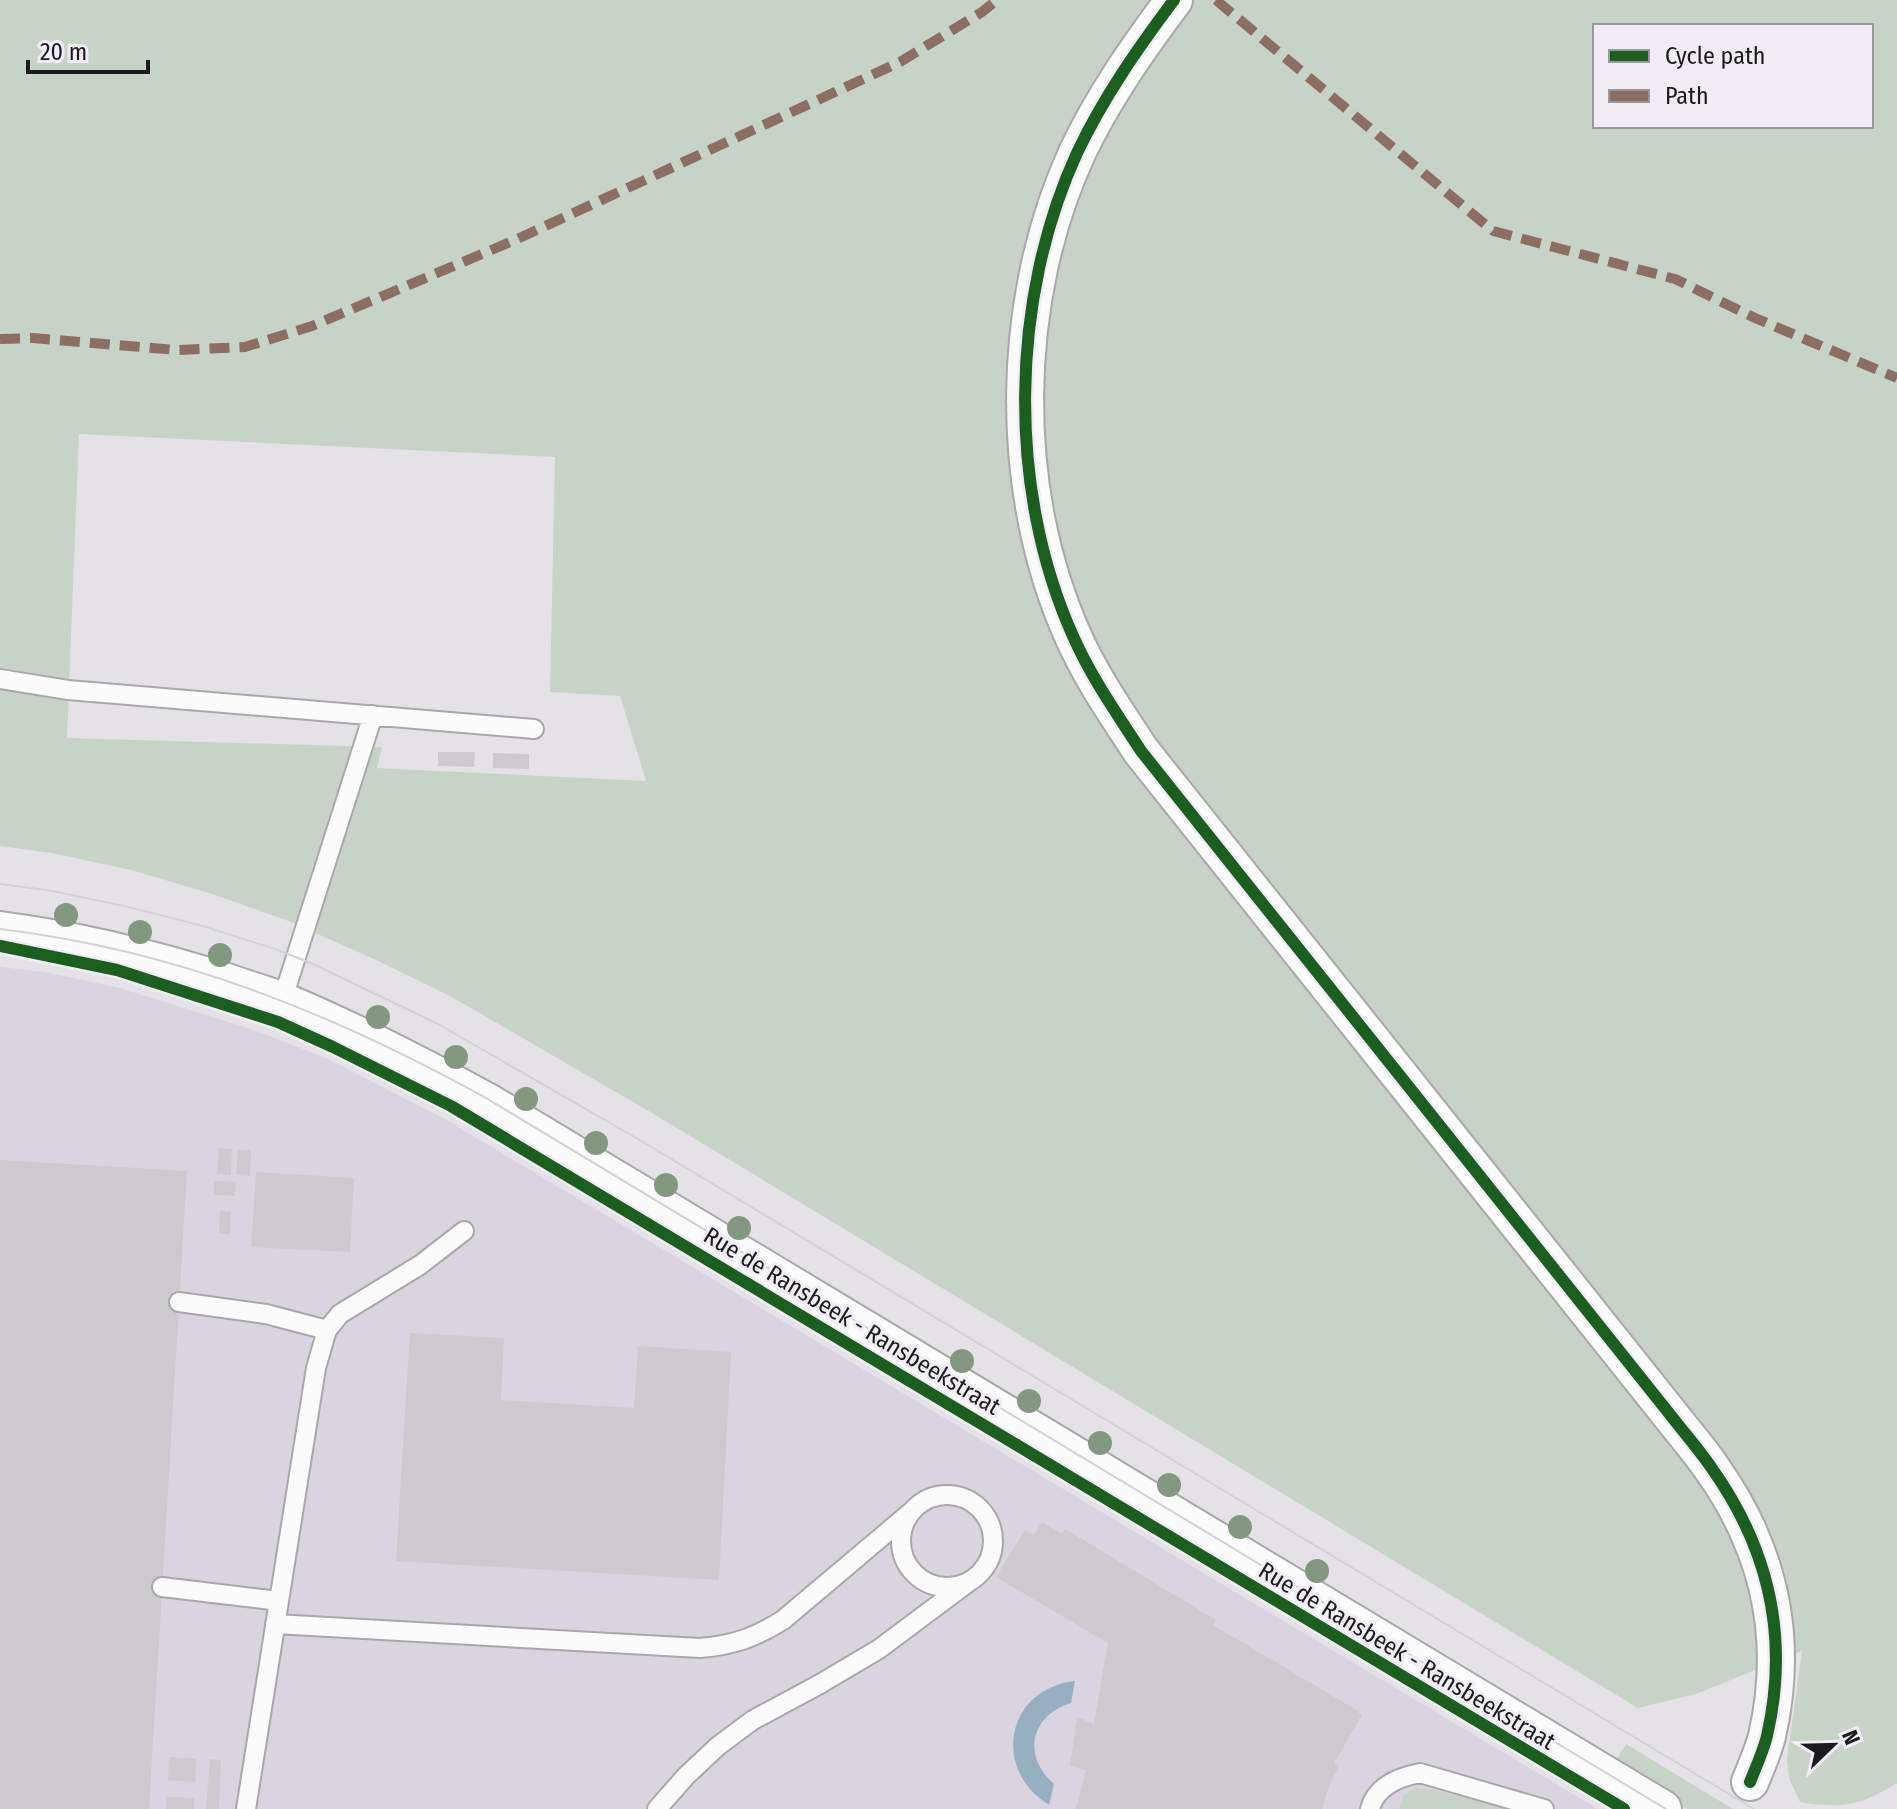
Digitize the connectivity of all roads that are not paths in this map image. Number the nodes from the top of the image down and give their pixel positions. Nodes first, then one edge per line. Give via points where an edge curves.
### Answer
1 (1174, 0) edge
2 (0, 679) edge
3 (373, 715) junction
4 (534, 729) dead end
5 (0, 930) edge
6 (282, 1001) junction
7 (464, 1231) dead end
8 (179, 1302) dead end
9 (327, 1330) junction
10 (911, 1512) junction
11 (970, 1581) junction
12 (162, 1587) dead end
13 (279, 1601) junction
14 (275, 1624) junction
15 (1750, 1782) dead end
16 (246, 1809) edge
17 (657, 1809) edge
18 (1370, 1809) edge
19 (1544, 1809) edge
20 (1663, 1809) edge

1 - 15 street via 1087,134 1061,195 1038,276 1024,391 1027,453 1049,571 1073,637 1141,751 1672,1417 1735,1505 1766,1578 1776,1636 1772,1708
2 - 3 lane via 68,690
3 - 4 lane
3 - 6 lane
5 - 6 street, Rue de Ransbeek - Ransbeekstraat via 120,951
6 - 20 street, Rue de Ransbeek - Ransbeekstraat via 488,1102
7 - 9 lane via 340,1314
8 - 9 lane via 266,1314
9 - 13 lane via 316,1368
10 - 11 lane via 901,1542 913,1572 941,1587
10 - 11 lane via 923,1501 956,1496 983,1512 991,1526 990,1559
10 - 14 lane via 783,1620 722,1646
11 - 17 lane via 879,1649 753,1720 707,1756
12 - 13 lane
13 - 14 lane
14 - 16 lane
18 - 19 lane via 1389,1784 1420,1773

